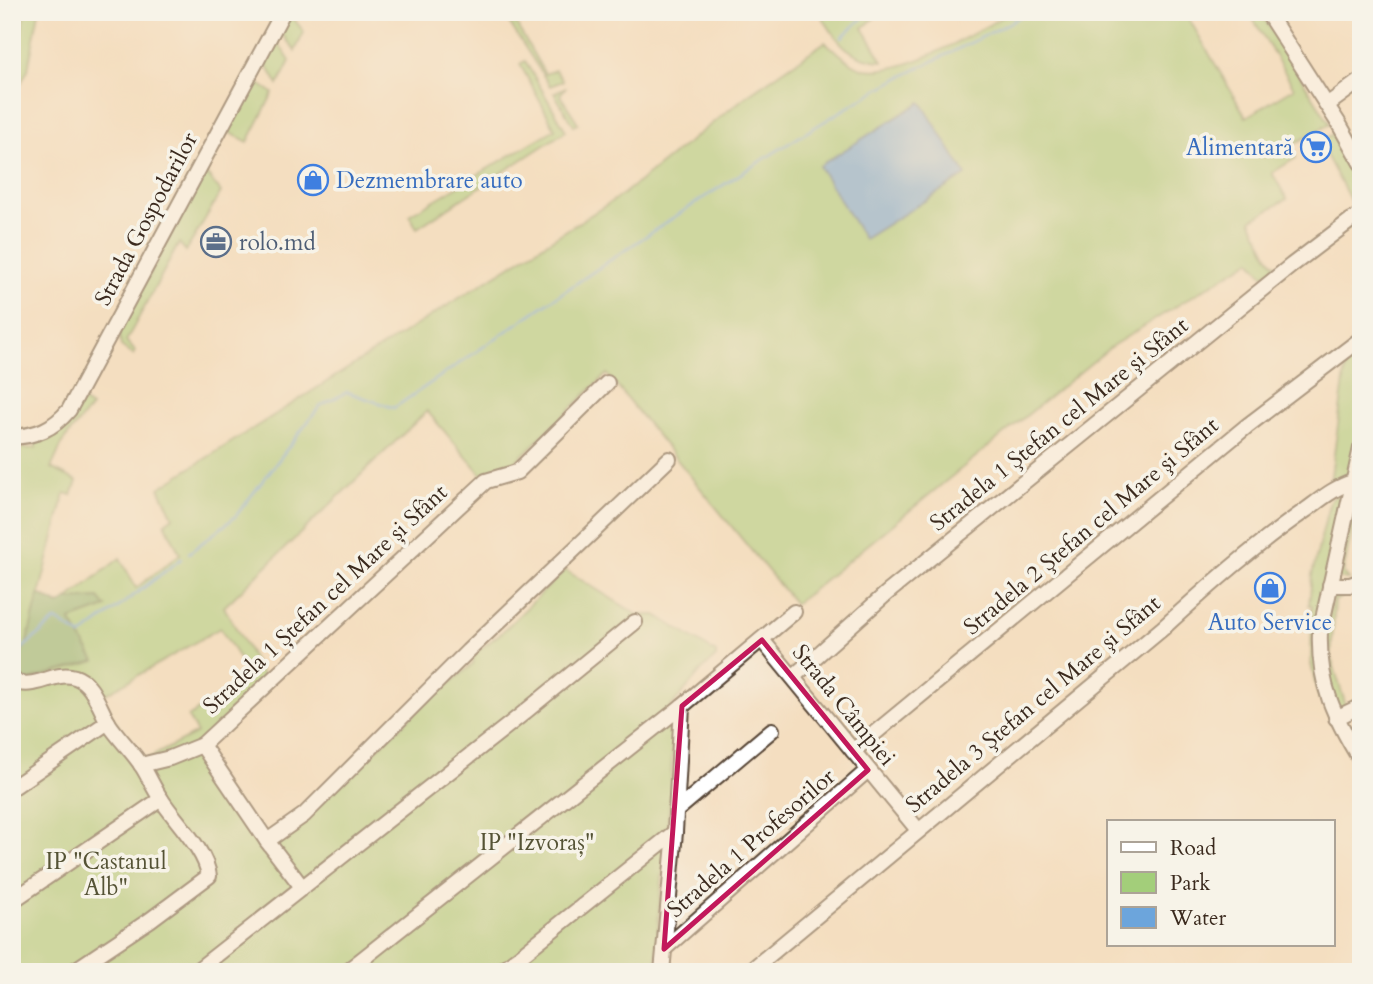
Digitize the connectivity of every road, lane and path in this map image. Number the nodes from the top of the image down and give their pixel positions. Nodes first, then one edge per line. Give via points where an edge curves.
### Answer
1 (283, 12) edge
2 (1267, 12) edge
3 (1361, 80) edge
4 (1327, 105) junction
5 (1361, 163) edge
6 (1361, 215) edge
7 (1361, 339) edge
8 (607, 383) dead end
9 (12, 437) edge
10 (1361, 448) edge
11 (669, 459) dead end
12 (1353, 482) junction
13 (1361, 581) edge
14 (1330, 585) junction
15 (794, 612) dead end
16 (635, 622) dead end
17 (762, 640) junction
18 (793, 677) junction
19 (12, 680) edge
20 (682, 706) junction
21 (1361, 706) edge
22 (1336, 718) junction
23 (108, 722) junction
24 (772, 730) dead end
25 (202, 745) junction
26 (853, 751) junction
27 (1361, 761) edge
28 (141, 765) junction
29 (868, 771) junction
30 (12, 788) edge
31 (161, 799) junction
32 (677, 810) junction
33 (918, 830) junction
34 (676, 832) junction
35 (267, 841) junction
36 (302, 887) junction
37 (12, 901) edge
38 (664, 949) junction
39 (659, 970) edge
40 (72, 972) edge
41 (195, 972) edge
42 (346, 972) edge
43 (500, 972) edge
44 (750, 972) edge

1 - 9 street, Strada Gospodarilor via 69,410 55,425 34,435
2 - 4 street
3 - 4 street
4 - 5 street
6 - 18 street, Stradela 1 Ştefan cel Mare şi Sfânt via 1292,265 898,584
7 - 26 street, Stradela 2 Ştefan cel Mare şi Sfânt via 1247,426
8 - 25 street, Stradela 1 Ștefan cel Mare și Sfânt via 517,472 486,481
10 - 12 street
11 - 35 street via 304,815
12 - 14 street
12 - 33 street, Stradela 3 Ştefan cel Mare şi Sfânt via 1339,487 1225,571 1163,628
13 - 14 street
14 - 22 street via 1319,658
15 - 17 street
16 - 36 street
17 - 18 street, Strada Câmpiei
17 - 20 street
18 - 26 street, Strada Câmpiei
19 - 23 street via 29,685 76,677 91,692
20 - 32 street
20 - 42 street
21 - 22 street
22 - 27 street
23 - 28 street
23 - 30 street
24 - 32 street
25 - 28 street
25 - 35 street, Stradela 1 Ștefan cel Mare și Sfânt
26 - 29 street, Strada Câmpiei
28 - 31 street
29 - 33 street, Strada Câmpiei
29 - 38 street, Stradela 1 Profesorilor
31 - 37 street
31 - 40 street via 198,851 209,876
32 - 34 street
33 - 44 street, Stradela 3 Ştefan cel Mare şi Sfânt
34 - 38 street
34 - 43 street
35 - 36 street, Stradela 1 Ștefan cel Mare și Sfânt
36 - 41 street
38 - 39 street

